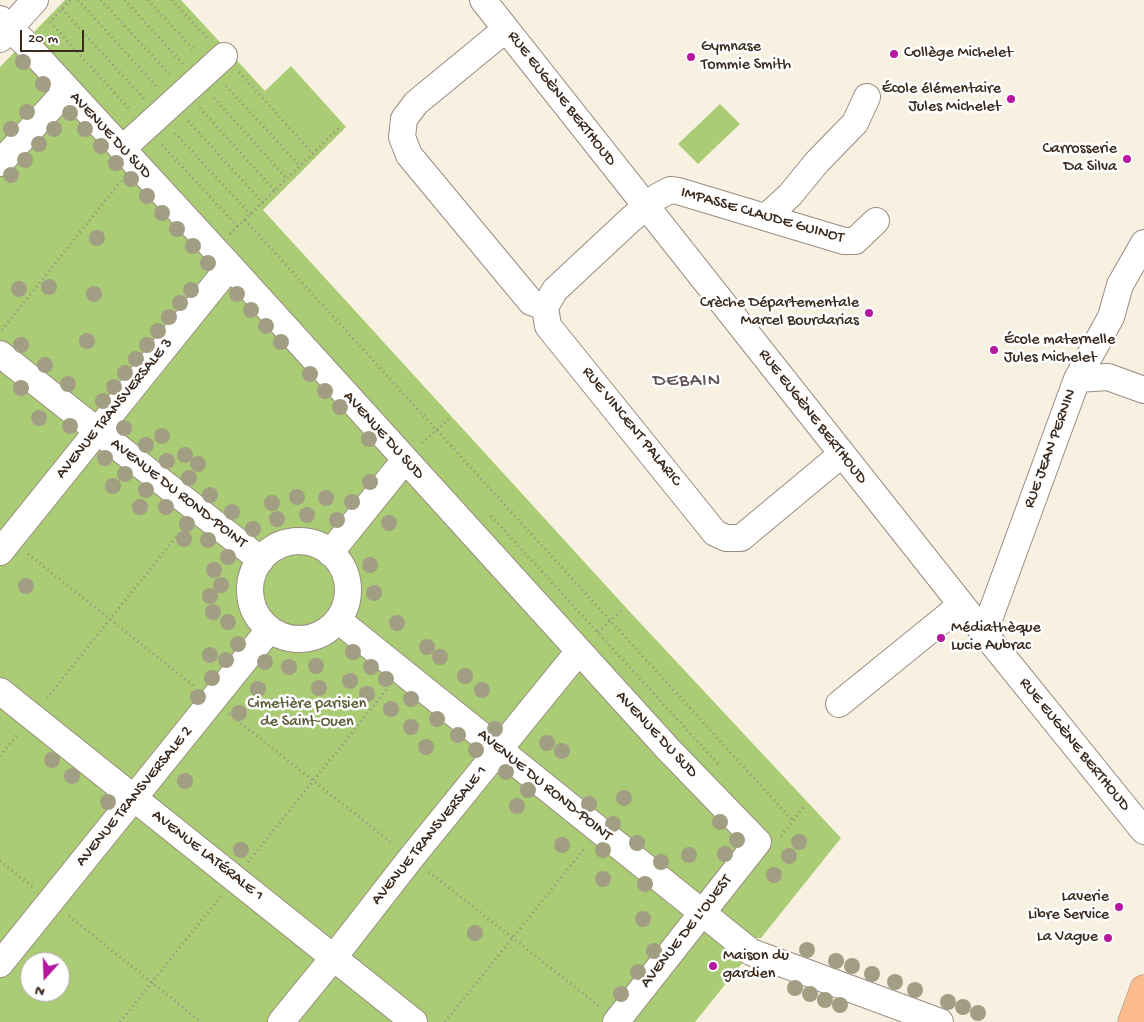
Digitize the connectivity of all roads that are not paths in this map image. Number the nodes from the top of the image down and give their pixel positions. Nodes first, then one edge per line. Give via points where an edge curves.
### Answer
1 (35, 0) edge
2 (483, 0) edge
3 (3, 29) edge
4 (506, 29) junction
5 (224, 56) road end
6 (67, 90) junction
7 (867, 97) dead end
8 (129, 157) junction
9 (0, 163) edge
10 (646, 206) junction
11 (766, 217) junction
12 (876, 221) dead end
13 (1144, 243) edge
14 (222, 258) junction
15 (545, 307) junction
16 (0, 354) edge
17 (1077, 379) junction
18 (1144, 390) edge
19 (98, 430) junction
20 (842, 454) junction
21 (404, 460) junction
22 (5, 546) edge
23 (330, 553) junction
24 (261, 560) junction
25 (961, 605) junction
26 (338, 620) junction
27 (270, 630) junction
28 (984, 633) junction
29 (579, 651) junction
30 (0, 691) edge
31 (839, 704) dead end
32 (500, 750) junction
33 (134, 798) junction
34 (1144, 831) edge
35 (767, 834) joint
36 (702, 912) junction
37 (334, 957) junction
38 (0, 964) edge
39 (1144, 989) edge
40 (617, 1021) edge
41 (281, 1022) edge
42 (414, 1022) edge
43 (940, 1022) edge
44 (1132, 1022) edge

1 - 3 street
2 - 4 street, RUE EUGÈNE BERTHOUD
3 - 6 street, AVENUE DU SUD
4 - 10 street, RUE EUGÈNE BERTHOUD
4 - 15 street via 416,103 404,119 402,137 409,155 531,302
5 - 8 street
6 - 8 street, AVENUE DU SUD
6 - 9 street
7 - 11 street via 855,123
8 - 14 street, AVENUE DU SUD
10 - 11 street, IMPASSE CLAUDE GUINOT via 670,190
10 - 15 street via 555,290
10 - 20 street, RUE EUGÈNE BERTHOUD
11 - 12 street, IMPASSE CLAUDE GUINOT via 844,241 855,241
13 - 17 street, RUE JEAN PERNIN via 1120,285 1111,317
14 - 19 street, AVENUE TRANSVERSALE 3
14 - 21 street, AVENUE DU SUD
15 - 20 street, RUE VINCENT PALARIC via 548,326 715,532 726,538 740,538
16 - 19 street, AVENUE DU ROND-POINT
17 - 18 street via 1108,377
17 - 28 street, RUE JEAN PERNIN
19 - 22 street, AVENUE TRANSVERSALE 3
19 - 24 street, AVENUE DU ROND-POINT
20 - 25 street, RUE EUGÈNE BERTHOUD
21 - 23 street
21 - 29 street, AVENUE DU SUD
23 - 24 street via 306,542 294,542 270,551
23 - 26 street via 345,573 348,585 346,604
24 - 27 street via 250,584 250,597 260,620
25 - 28 street, RUE EUGÈNE BERTHOUD
25 - 31 street
26 - 27 street via 323,632 306,639 280,636
26 - 32 street, AVENUE DU ROND-POINT
27 - 33 street, AVENUE TRANSVERSALE 2
28 - 34 street, RUE EUGÈNE BERTHOUD
29 - 32 street, AVENUE TRANSVERSALE 1
29 - 35 street, AVENUE DU SUD via 668,750
30 - 33 street, AVENUE LATÉRALE 1
32 - 36 street, AVENUE DU ROND-POINT
32 - 37 street, AVENUE TRANSVERSALE 1
33 - 37 street, AVENUE LATÉRALE 1
33 - 38 street, AVENUE TRANSVERSALE 2
35 - 36 street, AVENUE DE L'OUEST
36 - 40 street, AVENUE DE L'OUEST
36 - 43 street, AVENUE DU ROND-POINT via 751,952
37 - 41 street, AVENUE TRANSVERSALE 1
37 - 42 street, AVENUE LATÉRALE 1
39 - 44 main road

